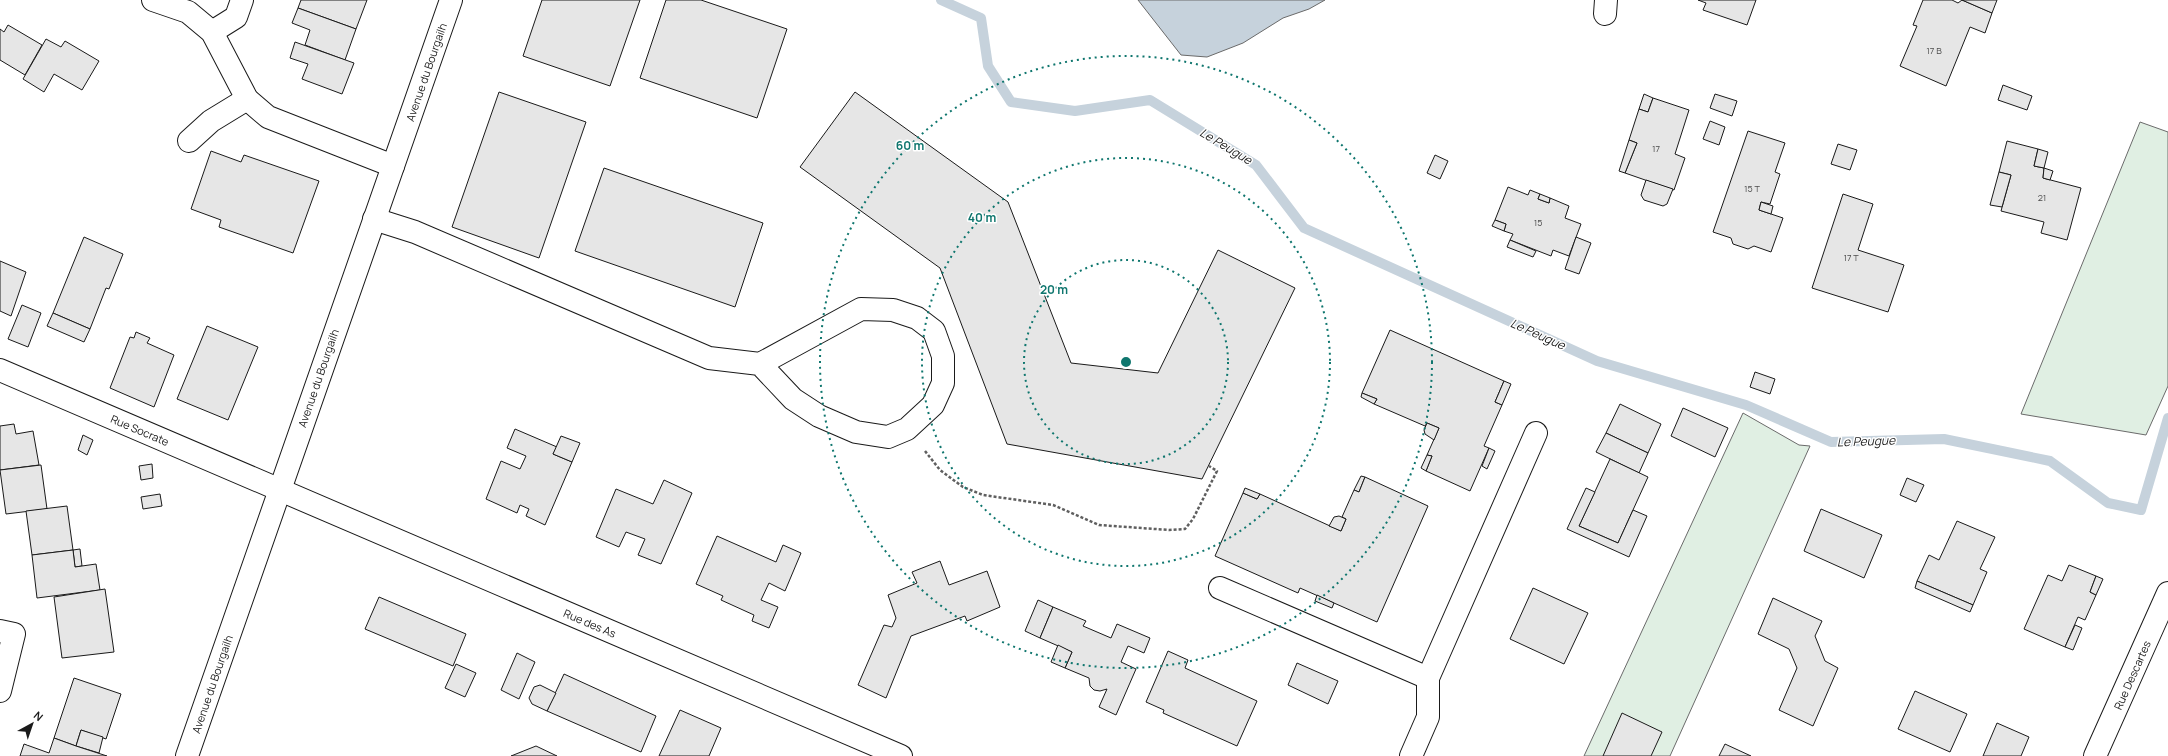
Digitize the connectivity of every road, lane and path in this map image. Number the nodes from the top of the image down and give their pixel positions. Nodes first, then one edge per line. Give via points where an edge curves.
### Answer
1 (153, 0) edge
2 (242, 0) edge
3 (451, 0) edge
4 (212, 32) junction
5 (247, 99) junction
6 (189, 141) dead end
7 (392, 166) junction
8 (374, 219) junction
9 (760, 364) junction
10 (0, 370) edge
11 (907, 429) junction
12 (1536, 433) dead end
13 (1209, 466) dead end
14 (279, 490) junction
15 (1220, 588) dead end
16 (2168, 593) edge
17 (0, 631) edge
18 (1428, 678) junction
19 (0, 691) edge
20 (187, 756) edge
21 (901, 756) edge
22 (1411, 756) edge
23 (2096, 756) edge

1 - 4 street via 188,12
2 - 4 street via 236,18
3 - 7 street, Avenue du Bourgailh
4 - 5 street
5 - 6 street via 211,121
5 - 7 street via 268,117
7 - 8 street, Avenue du Bourgailh
8 - 9 street via 415,232 710,358
8 - 14 street, Avenue du Bourgailh
9 - 11 street via 793,399 819,416 856,432 888,437
9 - 11 street via 861,309 893,310 917,318 934,331 943,356 943,383 933,405
10 - 14 street, Rue Socrate
11 - 13 path via 940,470 963,487 983,495 1053,505 1099,525 1185,529 1193,519 1217,471
12 - 18 street
14 - 20 street, Avenue du Bourgailh
14 - 21 street, Rue des As
15 - 18 street
16 - 23 street, Rue Descartes
17 - 19 street via 14,634
18 - 22 street via 1428,717

